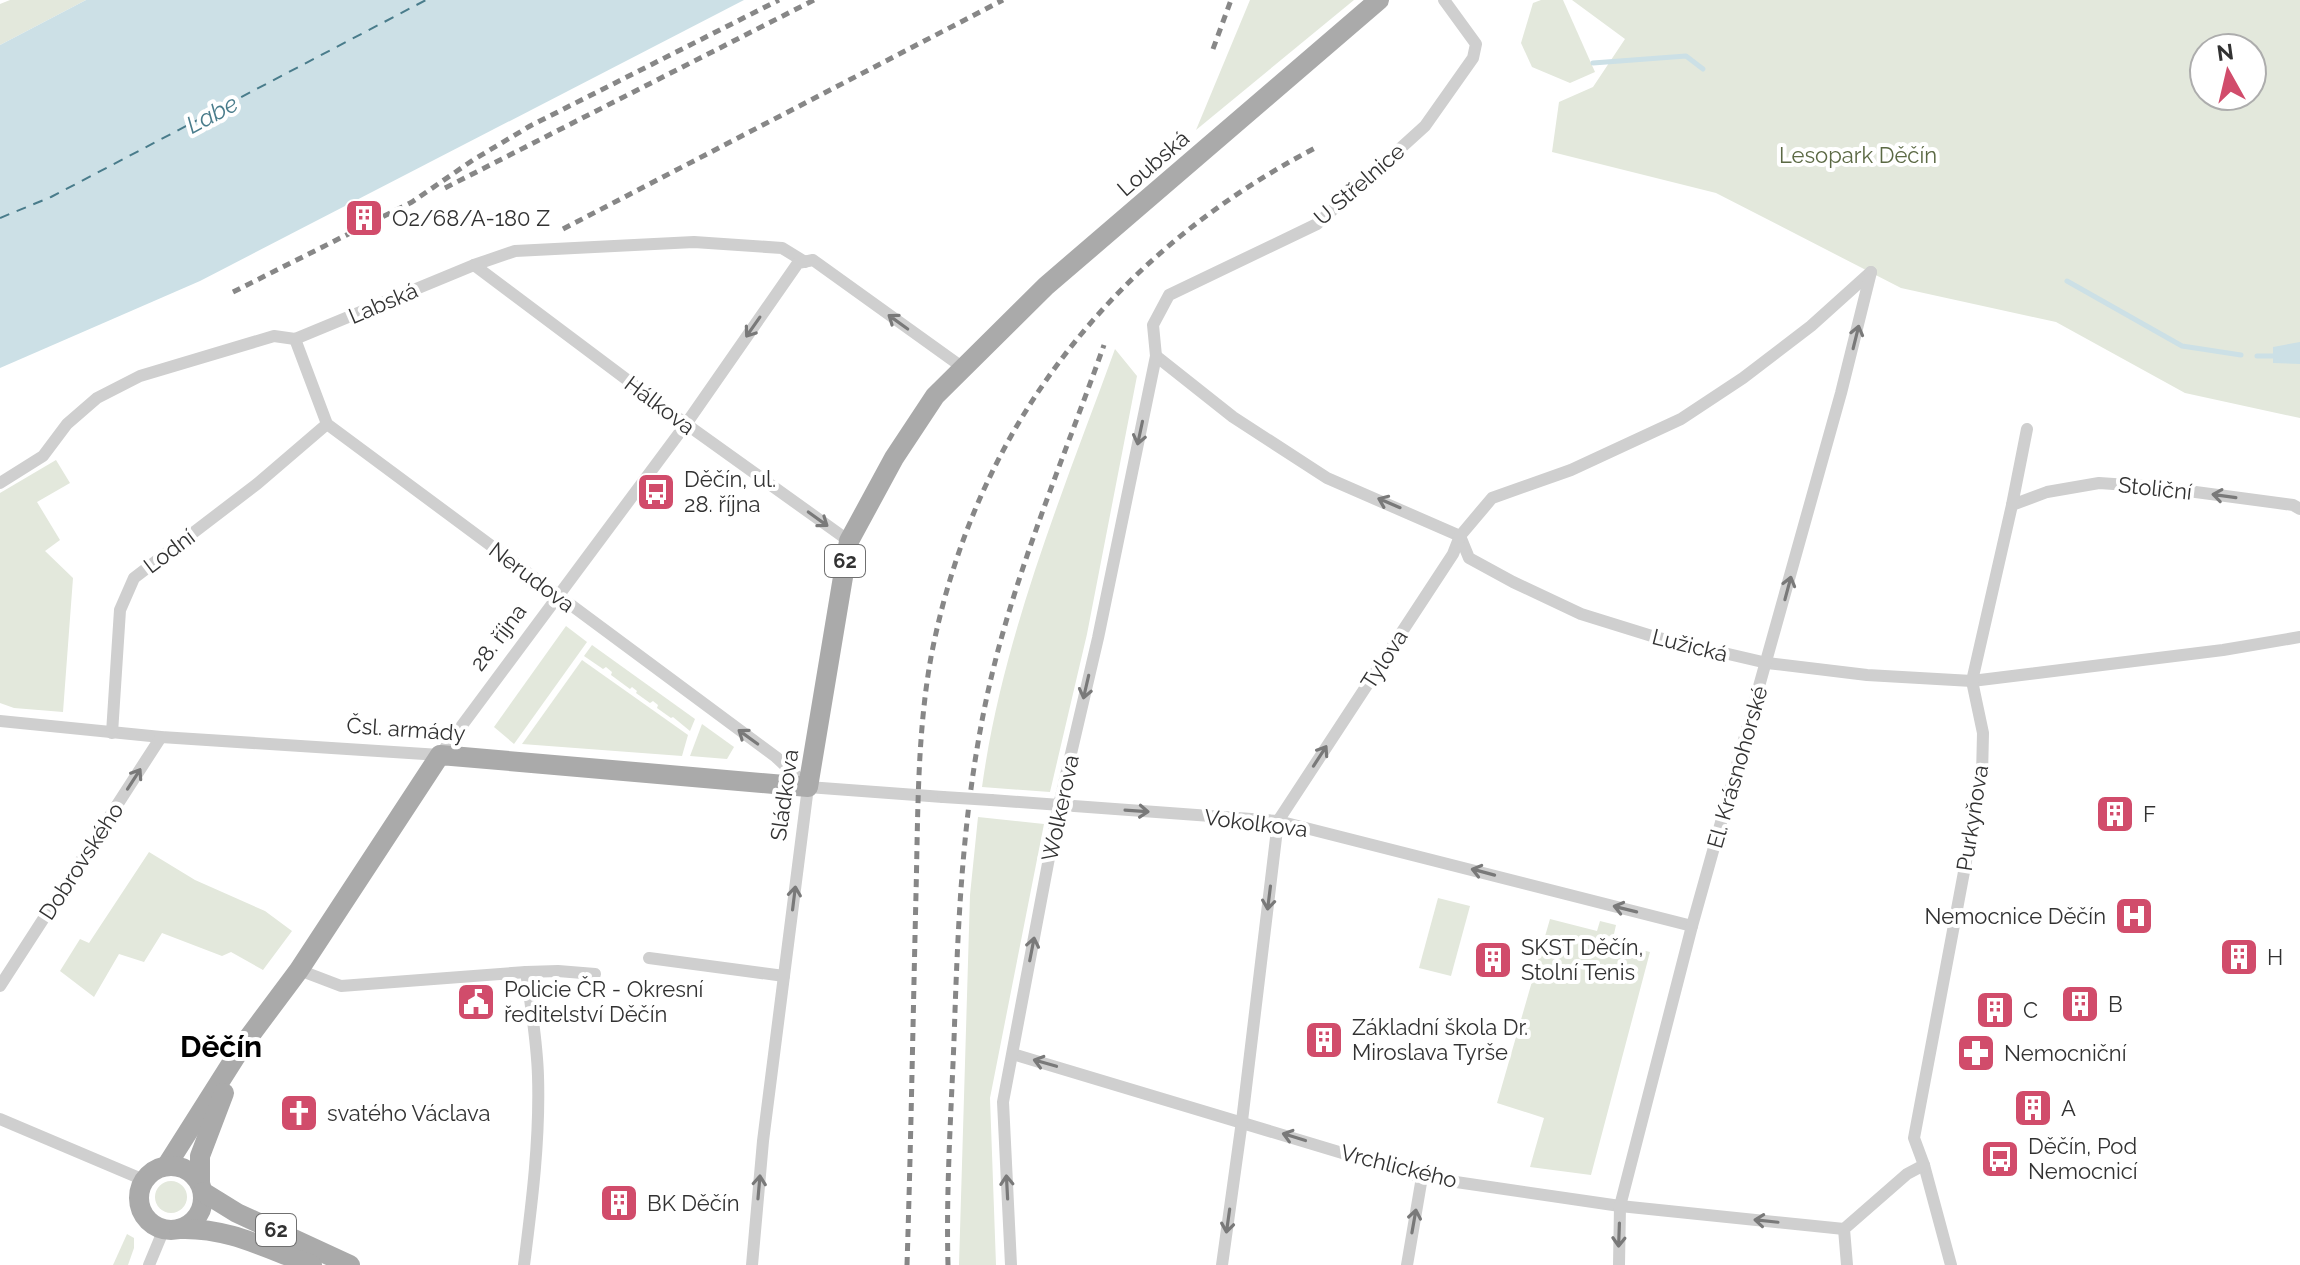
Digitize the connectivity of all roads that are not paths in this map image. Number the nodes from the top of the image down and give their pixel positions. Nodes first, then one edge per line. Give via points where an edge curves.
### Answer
1 (1379, 0) edge
2 (1444, 0) edge
3 (801, 262) junction
4 (474, 265) junction
5 (1871, 272) joint
6 (295, 339) junction
7 (1156, 356) junction
8 (962, 367) junction
9 (327, 424) junction
10 (686, 424) junction
11 (2027, 429) dead end
12 (0, 483) edge
13 (2012, 505) junction
14 (2300, 509) edge
15 (1460, 536) junction
16 (849, 541) junction
17 (558, 597) junction
18 (2300, 637) edge
19 (1767, 663) junction
20 (1972, 681) junction
21 (0, 721) edge
22 (112, 733) junction
23 (161, 737) junction
24 (440, 755) junction
25 (808, 787) junction
26 (1059, 805) junction
27 (1278, 821) junction
28 (1692, 926) junction
29 (649, 958) dead end
30 (299, 970) junction
31 (526, 972) junction
32 (595, 974) dead end
33 (784, 976) junction
34 (0, 986) edge
35 (243, 1045) junction
36 (1013, 1054) junction
37 (0, 1119) edge
38 (1242, 1121) junction
39 (167, 1165) junction
40 (1924, 1165) junction
41 (1422, 1177) junction
42 (144, 1180) junction
43 (202, 1188) junction
44 (1620, 1206) junction
45 (172, 1229) junction
46 (1844, 1229) junction
47 (149, 1265) edge
48 (312, 1265) edge
49 (350, 1265) edge
50 (524, 1265) edge
51 (752, 1265) edge
52 (1011, 1265) edge
53 (1222, 1265) edge
54 (1407, 1265) edge
55 (1619, 1265) edge
56 (1847, 1265) edge
57 (1951, 1265) edge

1 - 8 main road, Loubská / 62 via 1046,286
2 - 7 street, U Střelnice via 1476,44 1473,58 1425,126 1317,224 1169,295 1153,325
3 - 4 street, Labská via 782,248 694,242 515,251
8 -> 3 street, Labská via 813,260
3 -> 10 street, 28. října
4 - 6 street, Labská
4 - 10 street, Hálkova
5 - 15 street, Tylova via 1811,326 1681,419 1571,470 1492,498
19 -> 5 street, El. Krásnohorské
6 - 9 street
6 - 12 street, Labská via 274,336 140,376 97,398 67,424 43,456
15 -> 7 street, Lužická via 1327,478 1233,417
7 -> 26 street, Wolkerova
8 - 16 main road, Sládkova / 62 via 935,396 894,458
9 - 17 street, Nerudova
9 - 22 street, Lodní via 134,578 120,610
10 -> 16 street, Hálkova
10 - 17 street, 28. října
11 - 13 street, Purkyňova
14 -> 13 street, Stoliční via 2099,483 2050,491
13 - 20 street, Purkyňova
15 - 19 street, Lužická via 1469,558 1581,614
27 -> 15 street, Tylova
16 - 25 main road, Sládkova / 62
17 - 24 street, 28. října
25 -> 17 street, Nerudova via 776,757
18 - 20 street, Lužická
19 - 20 street, Lužická
19 - 28 street, El. Krásnohorské
20 - 40 street, Purkyňova via 1983,733 1982,776 1914,1138
21 - 22 street, Čsl. armády
22 - 23 street, Čsl. armády
23 - 24 street, Čsl. armády
34 -> 23 street, Dobrovského
24 - 25 main road, Čsl. armády
24 - 30 main road, 28. října
25 - 26 street, Vokolkova, bridge
33 -> 25 street, Sládkova
26 -> 27 street, Vokolkova
36 -> 26 street, Wolkerova
28 -> 27 street, Vokolkova
27 -> 38 street, Tylova
28 - 44 street, El. Krásnohorské
29 - 33 street
30 - 31 street via 341,986
30 - 35 main road, 28. října
31 - 32 street
31 - 50 street via 538,1117
51 -> 33 street, Sládkova
35 - 39 main road, 28. října
35 - 43 main road, 28. října via 200,1156
38 -> 36 street, Vrchlického
52 -> 36 street, Wolkerova via 1003,1102
37 - 42 street
41 -> 38 street, Vrchlického
38 -> 53 street, Tylova
39 - 42 main road
39 - 43 main road via 192,1173
40 - 46 street
40 - 57 street, Purkyňova
41 - 44 street, Vrchlického
54 -> 41 street
42 - 45 main road via 141,1210 150,1222
43 - 45 main road via 202,1211
43 - 49 main road, 62 via 237,1213
46 -> 44 street, Vrchlického
44 -> 55 street, El. Krásnohorské
45 - 47 street
45 - 48 main road, 62 via 228,1233
46 - 56 street

